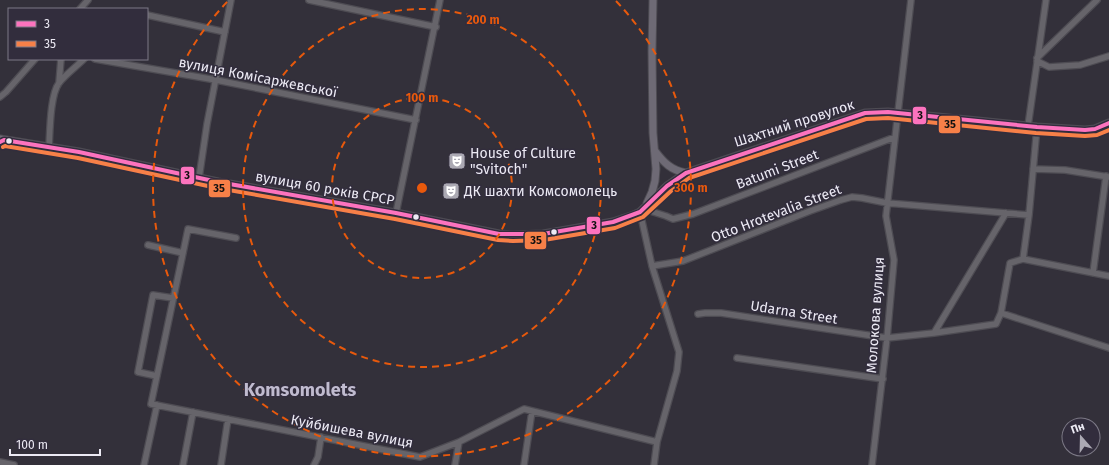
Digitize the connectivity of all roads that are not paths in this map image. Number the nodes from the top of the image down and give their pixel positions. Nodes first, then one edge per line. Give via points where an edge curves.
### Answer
1 (88, 0) edge
2 (231, 0) edge
3 (309, 0) edge
4 (440, 0) edge
5 (653, 0) edge
6 (911, 0) edge
7 (1046, 0) edge
8 (1097, 0) edge
9 (81, 8) edge
10 (148, 15) edge
11 (436, 27) junction
12 (225, 32) junction
13 (1109, 56) edge
14 (34, 60) edge
15 (61, 60) edge
16 (83, 60) edge
17 (101, 60) edge
18 (1037, 60) junction
19 (216, 80) junction
20 (59, 83) junction
21 (0, 97) edge
22 (898, 113) junction
23 (416, 120) junction
24 (1109, 123) edge
25 (1028, 126) junction
26 (1037, 127) junction
27 (895, 137) junction
28 (1, 140) edge
29 (49, 147) junction
30 (654, 150) junction
31 (1033, 169) junction
32 (686, 173) junction
33 (1107, 177) edge
34 (199, 178) junction
35 (887, 203) junction
36 (642, 210) junction
37 (396, 213) junction
38 (1006, 213) junction
39 (1029, 215) junction
40 (236, 238) dead end
41 (148, 245) dead end
42 (182, 253) junction
43 (1022, 259) junction
44 (652, 266) junction
45 (1093, 273) junction
46 (1109, 276) edge
47 (173, 298) junction
48 (1001, 313) junction
49 (698, 314) dead end
50 (934, 333) junction
51 (887, 338) junction
52 (1109, 348) edge
53 (737, 358) dead end
54 (157, 376) junction
55 (883, 379) junction
56 (154, 404) junction
57 (532, 411) junction
58 (193, 412) junction
59 (228, 419) junction
60 (321, 437) junction
61 (459, 442) junction
62 (657, 442) junction
63 (0, 462) edge
64 (14, 465) edge
65 (144, 465) edge
66 (183, 465) edge
67 (221, 465) edge
68 (314, 465) edge
69 (455, 465) edge
70 (524, 465) edge
71 (654, 465) edge
72 (872, 465) edge

1 - 9 street
2 - 12 street
3 - 11 street
4 - 11 street
5 - 30 street
6 - 22 street, Молокова вулиця
7 - 18 street
8 - 18 street
10 - 12 street
11 - 23 street
12 - 19 street
13 - 18 street via 1080,65 1049,68
14 - 21 street
15 - 20 street
16 - 20 street
17 - 19 street, вулиця Комісаржевської
18 - 25 street
19 - 23 street, вулиця Комісаржевської
19 - 34 street
20 - 29 street via 52,110
22 - 25 street, Шахтний провулок
22 - 27 street, Молокова вулиця
22 - 32 street, Шахтний провулок via 876,112 853,117
23 - 37 street
24 - 26 street, Шахтний провулок via 1085,130
25 - 26 street, Шахтний провулок
26 - 31 street
27 - 35 street, Молокова вулиця
27 - 36 street, Batumi Street via 673,220
28 - 29 street, вулиця 60 років СРСР
29 - 34 street, вулиця 60 років СРСР
30 - 32 street via 669,167
30 - 36 street via 655,181
31 - 33 street via 1065,170
31 - 39 street
32 - 36 street, Шахтний провулок via 667,186
33 - 45 street
34 - 37 street, вулиця 60 років СРСР
35 - 38 street, Otto Hrotevalia Street
35 - 44 street, Otto Hrotevalia Street via 852,197 683,261
35 - 51 street, Молокова вулиця via 886,216 894,260
36 - 37 street, вулиця 60 років СРСР via 613,222 527,235 499,234
36 - 44 street
38 - 39 street, Otto Hrotevalia Street
38 - 50 street
39 - 43 street
40 - 42 street via 188,229
41 - 42 street
42 - 47 street
43 - 45 street
43 - 48 street via 1010,264
44 - 62 street via 679,352 677,371
45 - 46 street
47 - 54 street
47 - 54 street via 154,295 152,302 138,372
48 - 50 street, Udarna Street via 996,324
48 - 52 street
49 - 51 street, Udarna Street via 721,313
50 - 51 street, Udarna Street
51 - 55 street, Молокова вулиця
53 - 55 street
54 - 56 street
55 - 72 street, Молокова вулиця
56 - 58 street, Куйбишева вулиця
56 - 65 street
57 - 61 street, Куйбишева вулиця via 524,409
57 - 62 street, Куйбишева вулиця
57 - 70 street
58 - 59 street, Куйбишева вулиця
58 - 66 street
59 - 60 street, Куйбишева вулиця
59 - 67 street
60 - 61 street, Куйбишева вулиця via 420,457
60 - 68 street
61 - 69 street
62 - 71 street
63 - 64 street

